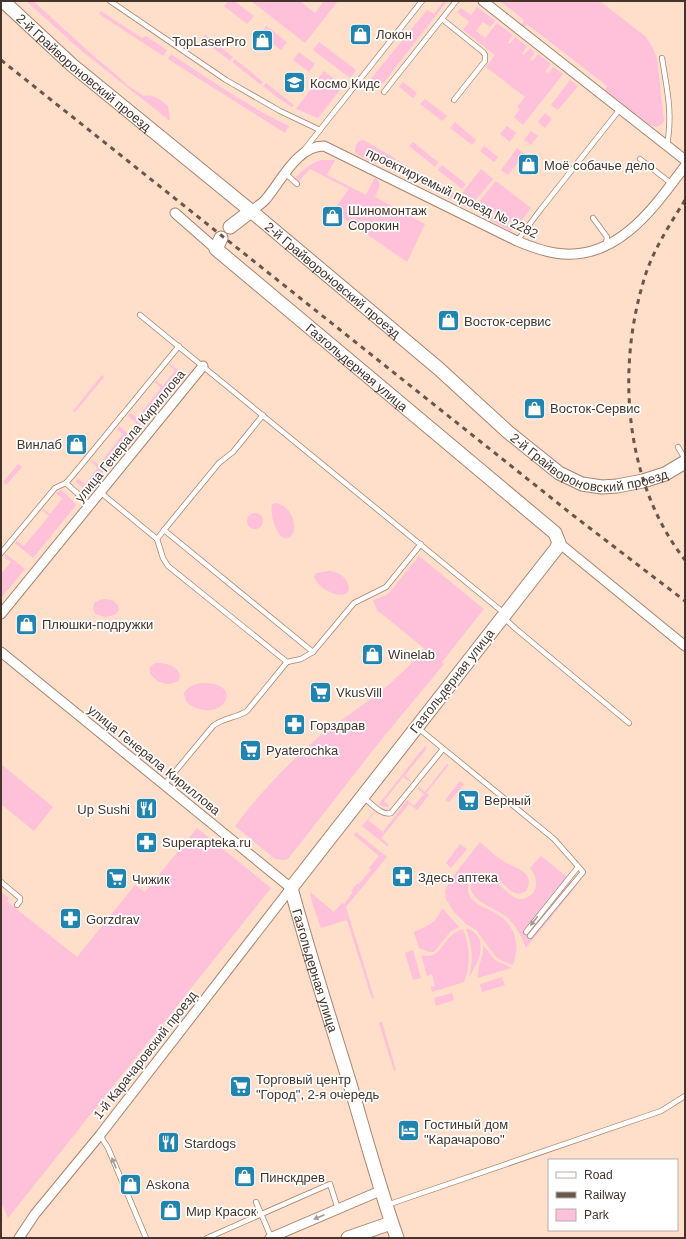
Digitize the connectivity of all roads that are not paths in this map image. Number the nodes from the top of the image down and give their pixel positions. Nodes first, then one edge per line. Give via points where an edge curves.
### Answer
1 (4, 1) edge
2 (110, 1) edge
3 (422, 1) edge
4 (456, 1) edge
5 (483, 1) edge
6 (442, 19) junction
7 (662, 58) dead end
8 (384, 92) dead end
9 (454, 100) dead end
10 (620, 109) junction
11 (320, 130) junction
12 (666, 145) junction
13 (301, 153) junction
14 (640, 159) dead end
15 (685, 160) edge
16 (685, 166) edge
17 (285, 174) junction
18 (297, 184) dead end
19 (672, 184) junction
20 (251, 211) junction
21 (175, 213) dead end
22 (593, 218) dead end
23 (230, 227) dead end
24 (517, 241) junction
25 (218, 244) joint
26 (605, 246) junction
27 (140, 315) dead end
28 (179, 346) junction
29 (203, 366) junction
30 (263, 415) junction
31 (678, 446) dead end
32 (685, 460) edge
33 (66, 483) junction
34 (100, 492) junction
35 (90, 505) junction
36 (164, 530) junction
37 (157, 539) junction
38 (559, 543) junction
39 (421, 544) junction
40 (1, 553) edge
41 (1, 614) edge
42 (504, 615) junction
43 (685, 646) edge
44 (1, 652) edge
45 (313, 652) junction
46 (287, 662) junction
47 (629, 723) dead end
48 (417, 727) junction
49 (443, 749) junction
50 (164, 785) junction
51 (363, 796) junction
52 (578, 867) junction
53 (1, 882) edge
54 (291, 888) junction
55 (17, 905) dead end
56 (526, 932) dead end
57 (530, 936) dead end
58 (685, 1096) edge
59 (100, 1134) junction
60 (380, 1190) junction
61 (256, 1202) dead end
62 (385, 1206) junction
63 (338, 1209) junction
64 (261, 1213) junction
65 (391, 1223) junction
66 (288, 1234) edge
67 (19, 1238) edge
68 (146, 1238) edge
69 (207, 1238) edge
70 (271, 1238) edge
71 (348, 1238) edge
72 (397, 1238) edge

1 - 20 street, 2-й Грайвороновский проезд via 72,65
2 - 11 lane via 226,80 280,111
3 - 11 lane
4 - 6 lane
5 - 10 street
6 - 8 lane
6 - 9 lane via 485,55 485,60
7 - 12 lane via 669,106 670,128
10 - 12 street
10 - 24 lane
11 - 13 lane
12 - 15 street
13 - 17 street
13 - 24 street, проектируемый проезд № 2282 via 317,146 330,148
14 - 19 lane
16 - 19 street, проектируемый проезд № 2282
17 - 18 lane
17 - 20 street via 265,201
19 - 26 street, проектируемый проезд № 2282 via 629,232
20 - 23 street
20 - 32 street, 2-й Грайвороновский проезд via 559,473 582,484 602,487 643,481 665,474
21 - 25 street, Газгольдерная улица
22 - 26 lane via 607,237
24 - 26 street, проектируемый проезд № 2282 via 556,253 575,254
25 - 38 street, Газгольдерная улица via 555,533
27 - 28 lane
28 - 29 lane
28 - 33 lane
29 - 30 lane
29 - 34 street, улица Генерала Кириллова
30 - 36 lane via 233,452 219,463
30 - 39 lane
31 - 32 lane
33 - 35 lane
33 - 40 lane via 55,488
34 - 35 street, улица Генерала Кириллова
34 - 37 lane
35 - 41 street, улица Генерала Кириллова
36 - 37 lane
36 - 45 lane
37 - 46 lane via 168,566
38 - 42 street, Газгольдерная улица
38 - 43 street
39 - 42 lane
39 - 45 lane via 386,587 354,603
42 - 47 lane via 522,634
42 - 48 street, Газгольдерная улица
44 - 50 street, улица Генерала Кириллова
45 - 46 lane via 301,659
46 - 50 lane via 247,711 213,726
48 - 49 lane
48 - 51 street, Газгольдерная улица
49 - 51 lane via 390,813 383,812
49 - 52 lane via 554,839
50 - 54 street, улица Генерала Кириллова
51 - 54 street, Газгольдерная улица
52 -> 56 lane
52 - 57 lane via 583,872
53 - 55 lane via 20,898
54 - 59 street, 1-й Карачаровский проезд
54 - 60 street, Газгольдерная улица
58 - 62 lane via 661,1111
59 - 67 street, 1-й Карачаровский проезд via 35,1214
68 -> 59 lane
60 - 62 street, Газгольдерная улица
60 - 63 street
61 - 64 lane
62 - 65 street, Газгольдерная улица
63 - 64 lane via 330,1184
63 -> 66 street
64 - 69 lane
64 - 70 lane
65 - 71 street
65 - 72 street, Газгольдерная улица
66 - 70 street

